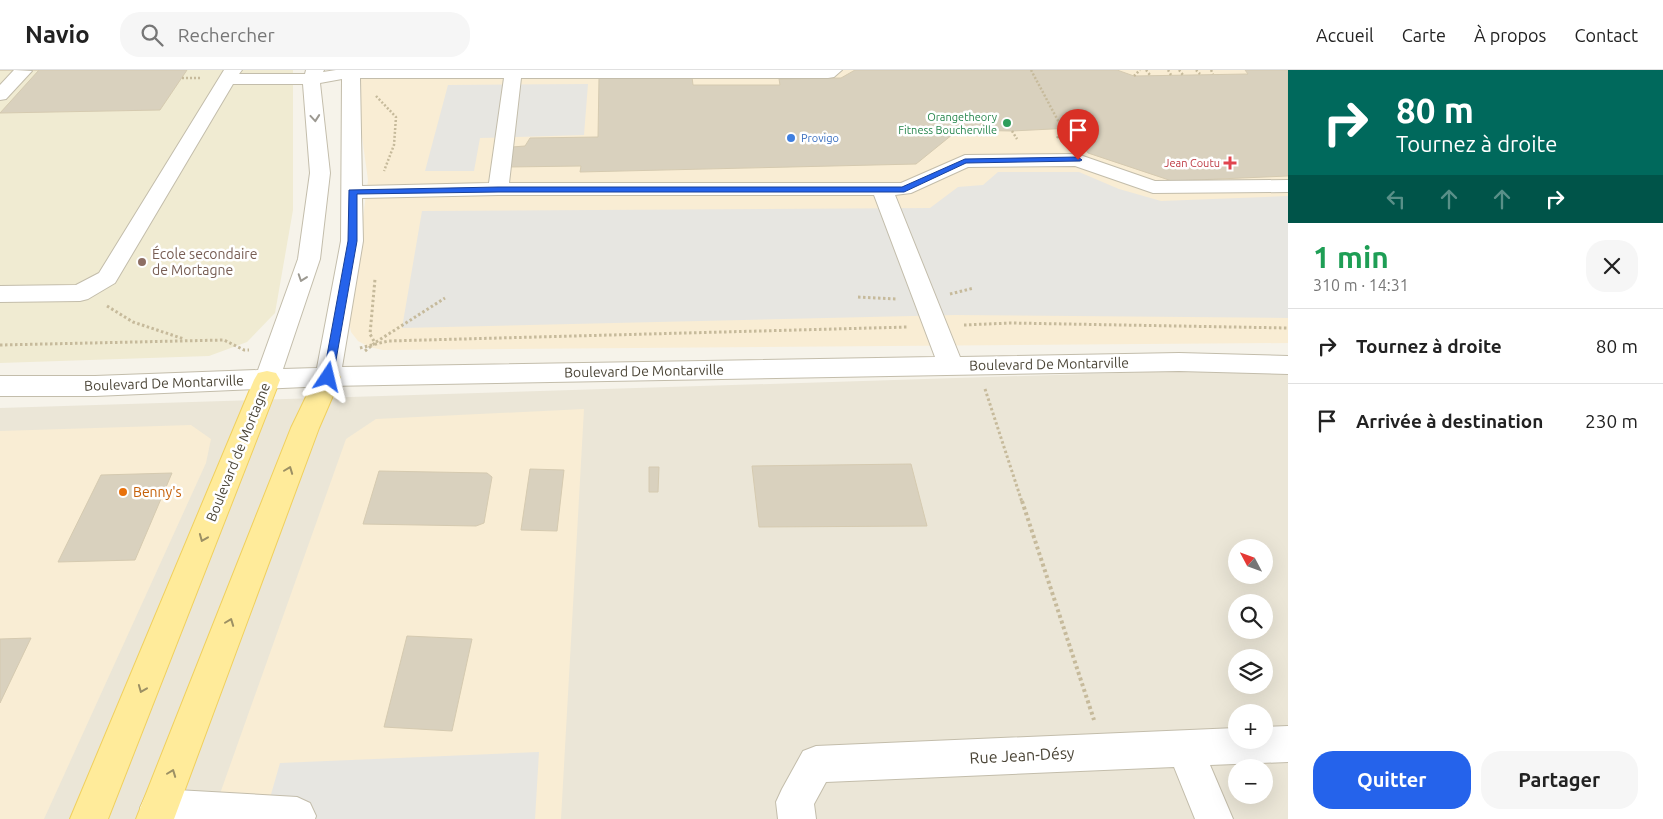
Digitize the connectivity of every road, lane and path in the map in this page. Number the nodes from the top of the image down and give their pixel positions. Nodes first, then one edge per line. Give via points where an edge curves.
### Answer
1 (833, 70) edge
2 (1031, 70) edge
3 (1140, 70) edge
4 (1146, 70) edge
5 (1168, 70) edge
6 (1179, 70) edge
7 (1196, 70) edge
8 (1210, 70) edge
9 (23, 71) edge
10 (350, 71) edge
11 (513, 73) junction
12 (1200, 74) dead end
13 (1214, 74) dead end
14 (230, 75) edge
15 (313, 75) edge
16 (1150, 75) dead end
17 (1171, 75) dead end
18 (1183, 75) dead end
19 (1134, 76) dead end
20 (372, 91) dead end
21 (0, 95) edge
22 (1040, 160) junction
23 (381, 176) dead end
24 (1288, 186) edge
25 (498, 189) junction
26 (882, 189) junction
27 (352, 192) junction
28 (80, 293) junction
29 (0, 294) edge
30 (445, 298) dead end
31 (963, 325) dead end
32 (909, 327) dead end
33 (1288, 328) edge
34 (188, 340) junction
35 (375, 343) junction
36 (0, 345) edge
37 (361, 348) dead end
38 (244, 350) dead end
39 (977, 365) junction
40 (1288, 365) edge
41 (951, 366) junction
42 (328, 377) junction
43 (268, 380) junction
44 (0, 386) edge
45 (1288, 744) edge
46 (1184, 748) junction
47 (1104, 752) junction
48 (157, 813) edge
49 (297, 816) dead end
50 (90, 819) edge
51 (797, 819) edge
52 (1214, 819) edge

1 - 11 street via 828,73
2 - 22 path via 1063,130
3 - 19 path
4 - 16 path
5 - 17 path
6 - 18 path
7 - 12 path
8 - 13 path
9 - 21 street
10 - 11 street
10 - 15 street
10 - 27 street
11 - 25 street
14 - 15 street
14 - 28 street via 107,278
15 -> 43 street, Boulevard de Mortagne via 320,173 309,259
20 - 23 path via 396,116 397,138
22 - 24 street via 1078,160 1153,187
22 - 26 street via 965,161 904,189
25 - 26 street
25 - 27 street
26 - 41 street
27 - 42 street via 352,241
28 - 29 street
28 - 34 path via 132,322
30 - 35 path
31 - 33 path
32 - 35 path
34 - 36 path
34 - 38 path via 224,340
35 - 37 path
39 - 40 street, Boulevard De Montarville via 1179,362
39 - 41 street, Boulevard De Montarville
39 - 47 path
41 - 42 street, Boulevard De Montarville
42 - 43 street, Boulevard De Montarville
48 -> 42 main road via 304,428
43 - 44 street, Boulevard De Montarville
43 -> 50 main road, Boulevard de Mortagne
45 - 46 street, Rue Jean-Désy
46 - 47 street, Rue Jean-Désy
46 - 52 street
47 - 51 street, Rue Jean-Désy via 816,764 795,802
48 - 49 street

